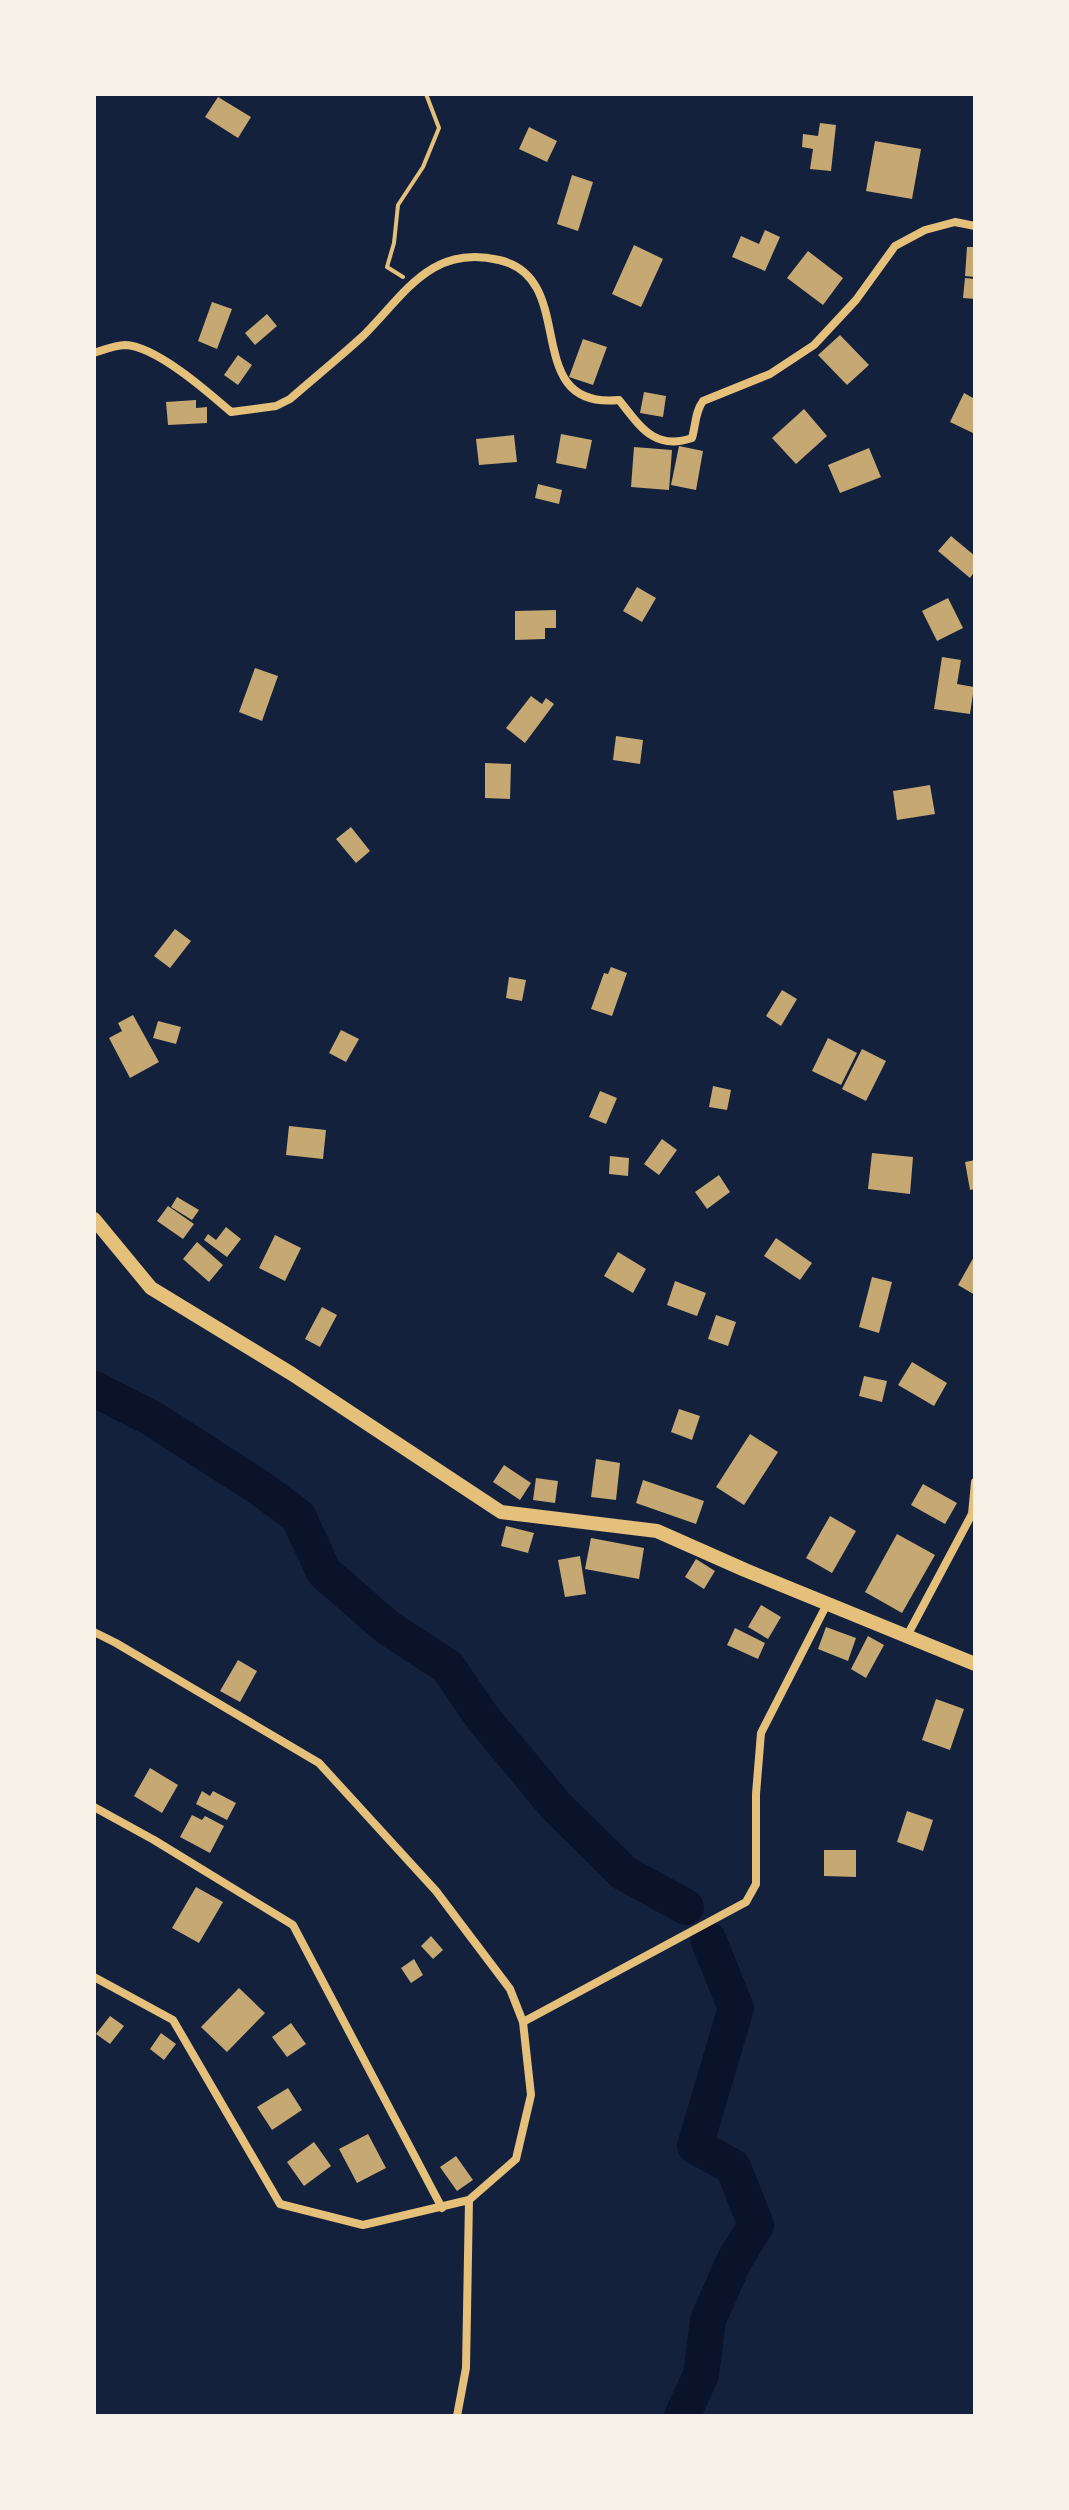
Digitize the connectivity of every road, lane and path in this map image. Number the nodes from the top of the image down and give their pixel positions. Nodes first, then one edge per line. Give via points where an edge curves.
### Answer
1 (426, 94) edge
2 (975, 226) edge
3 (412, 283) junction
4 (94, 353) edge
5 (94, 1219) edge
6 (975, 1482) edge
7 (827, 1604) junction
8 (94, 1632) edge
9 (907, 1636) junction
10 (975, 1664) edge
11 (94, 1807) edge
12 (94, 1977) edge
13 (523, 2022) junction
14 (469, 2200) junction
15 (442, 2208) junction
16 (457, 2416) edge

1 - 3 path via 439,128 423,167 398,205 387,267
2 - 3 street via 955,222 895,246 856,300 814,345 770,374 703,401 692,438 679,442 659,440 644,431 619,400 586,398 571,389 559,374 543,300 525,272 502,260 478,257 447,261
3 - 4 street via 363,335 276,406 231,412 192,377 150,354 125,345
5 - 7 street via 151,1288 501,1512 657,1531
6 - 9 street via 972,1514
7 - 9 street
7 - 13 street via 761,1733 756,1884 746,1902
8 - 13 street via 319,1763 436,1891 510,1989
9 - 10 street
11 - 15 street via 293,1925
12 - 15 street via 173,2020 280,2204 363,2225
13 - 14 street via 531,2095 516,2159
14 - 15 street
14 - 16 street via 466,2368

